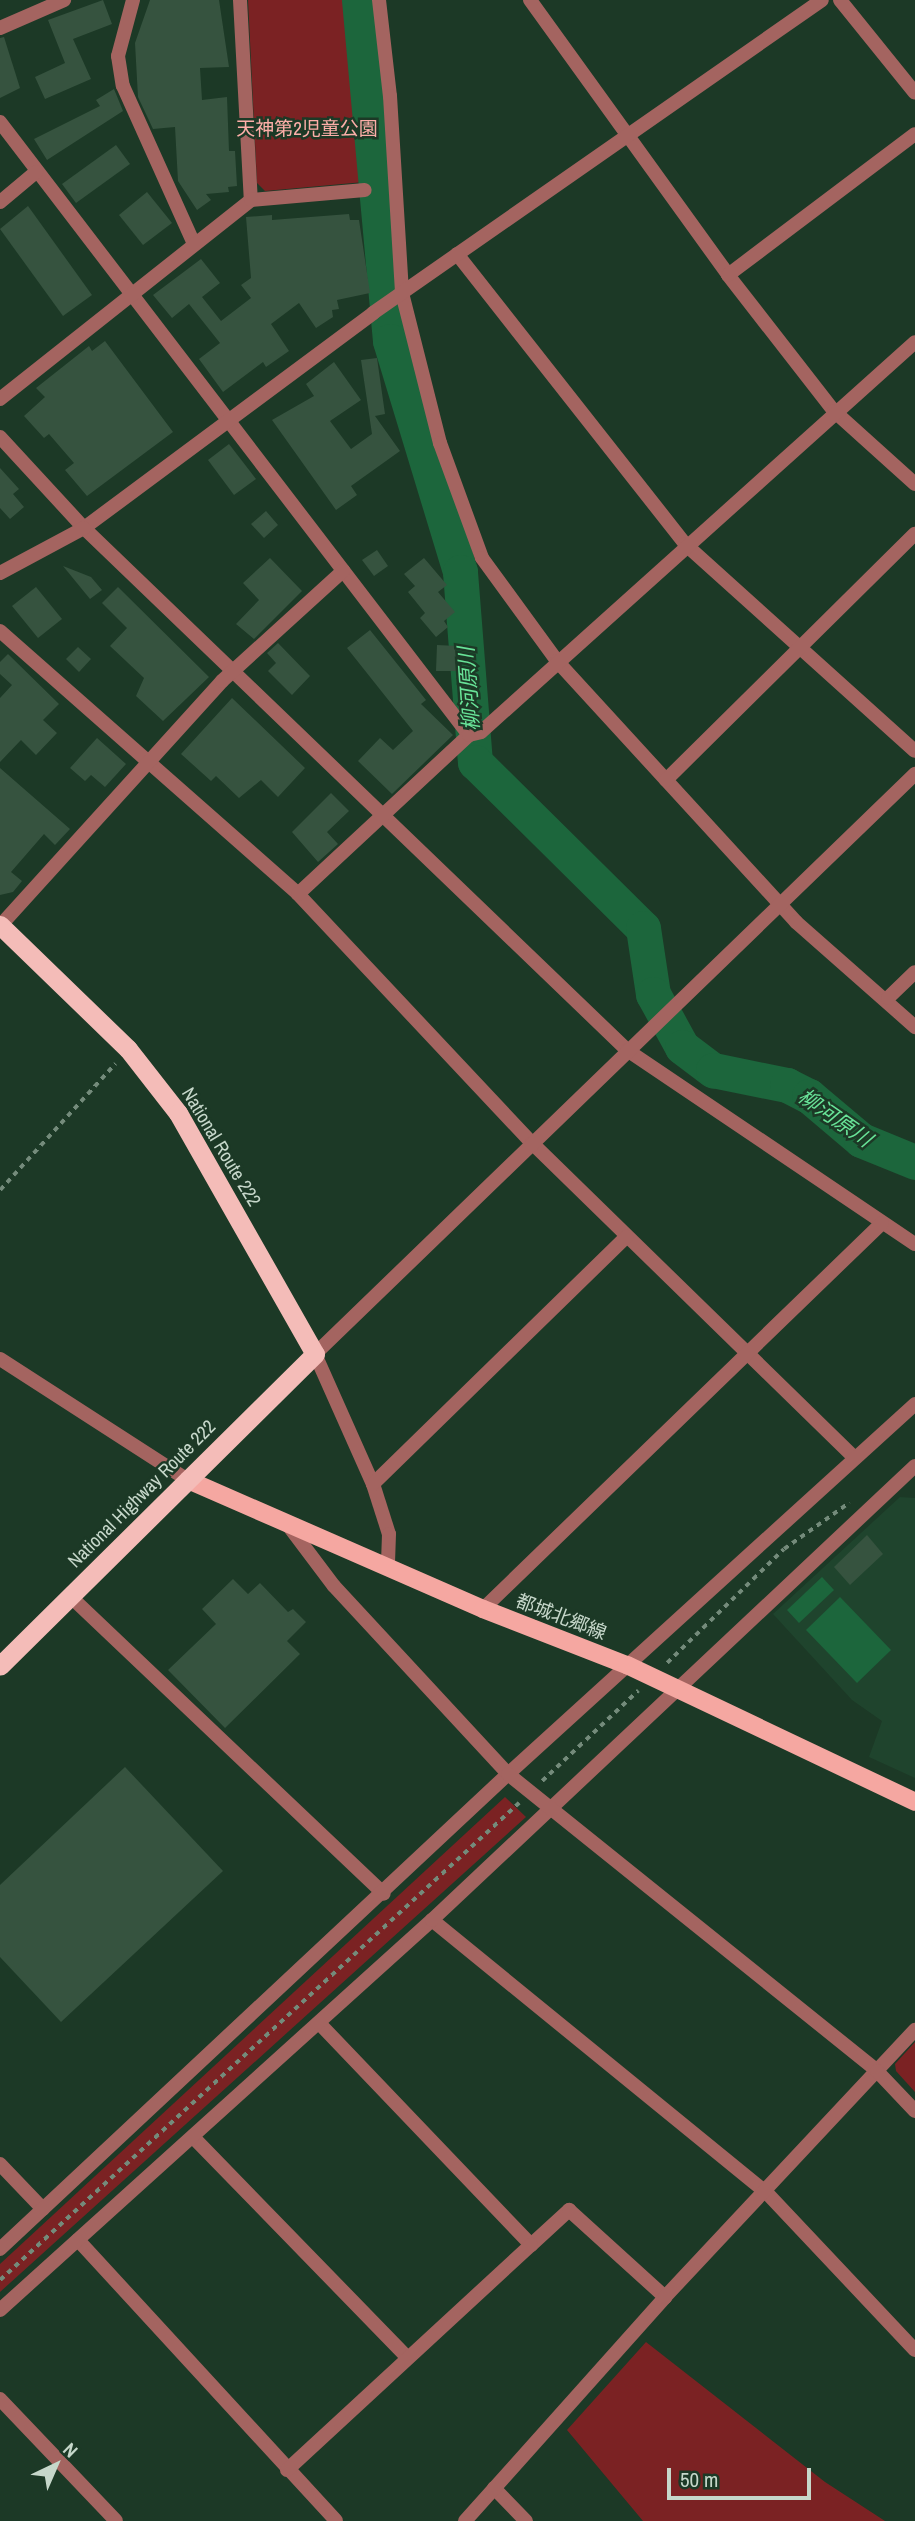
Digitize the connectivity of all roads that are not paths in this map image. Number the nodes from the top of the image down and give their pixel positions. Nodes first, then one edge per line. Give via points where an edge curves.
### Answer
1 (64, 0) edge
2 (133, 0) edge
3 (240, 0) edge
4 (379, 0) edge
5 (530, 0) edge
6 (822, 0) edge
7 (840, 0) edge
8 (0, 28) edge
9 (915, 93) edge
10 (0, 122) edge
11 (915, 134) edge
12 (630, 135) junction
13 (36, 172) junction
14 (365, 190) dead end
15 (251, 200) junction
16 (0, 202) edge
17 (193, 242) junction
18 (457, 254) junction
19 (728, 275) junction
20 (402, 293) junction
21 (128, 295) junction
22 (915, 342) edge
23 (0, 400) edge
24 (834, 411) junction
25 (225, 421) junction
26 (0, 437) edge
27 (915, 484) edge
28 (84, 528) junction
29 (915, 534) edge
30 (685, 544) junction
31 (343, 570) junction
32 (0, 573) edge
33 (0, 631) edge
34 (800, 645) junction
35 (557, 660) junction
36 (231, 671) junction
37 (475, 733) junction
38 (915, 751) edge
39 (145, 761) junction
40 (915, 774) edge
41 (666, 780) junction
42 (384, 816) junction
43 (298, 894) junction
44 (778, 903) junction
45 (0, 926) edge
46 (915, 972) edge
47 (888, 998) junction
48 (915, 1027) edge
49 (627, 1050) junction
50 (532, 1143) junction
51 (882, 1223) junction
52 (626, 1237) junction
53 (915, 1244) edge
54 (747, 1352) junction
55 (315, 1354) junction
56 (0, 1359) edge
57 (915, 1404) edge
58 (855, 1458) junction
59 (915, 1466) edge
60 (188, 1480) junction
61 (373, 1484) junction
62 (288, 1525) junction
63 (388, 1564) junction
64 (71, 1597) junction
65 (483, 1609) junction
66 (627, 1665) junction
67 (0, 1666) edge
68 (677, 1689) junction
69 (508, 1774) junction
70 (915, 1802) edge
71 (552, 1809) junction
72 (384, 1894) junction
73 (432, 1920) junction
74 (318, 2023) junction
75 (915, 2030) edge
76 (877, 2071) junction
77 (915, 2110) edge
78 (193, 2137) junction
79 (0, 2164) edge
80 (766, 2192) junction
81 (43, 2210) junction
82 (78, 2240) junction
83 (531, 2245) junction
84 (0, 2249) edge
85 (665, 2297) junction
86 (0, 2310) edge
87 (915, 2350) edge
88 (407, 2357) junction
89 (0, 2399) edge
90 (287, 2470) junction
91 (494, 2488) junction
92 (116, 2521) edge
93 (336, 2521) edge
94 (466, 2521) edge
95 (526, 2521) edge

1 - 8 street
2 - 17 street via 118,56 123,86
3 - 15 street
4 - 20 street
5 - 12 street
6 - 12 street
7 - 9 street
10 - 13 street
11 - 19 street
12 - 18 street
12 - 19 street
13 - 16 street
13 - 21 street
14 - 15 street
15 - 17 street
17 - 21 street
18 - 20 street
18 - 30 street
19 - 24 street
20 - 25 street
20 - 35 street via 440,443 482,558
21 - 23 street
21 - 25 street
22 - 24 street
24 - 27 street
24 - 30 street
25 - 28 street
25 - 31 street
26 - 28 street
28 - 32 street
28 - 36 street
29 - 34 street
30 - 34 street
30 - 35 street
31 - 36 street
31 - 37 street
33 - 39 street
34 - 38 street
34 - 41 street
35 - 37 street
35 - 41 street
36 - 39 street
36 - 42 street
37 - 42 street
39 - 43 street
39 - 45 street
40 - 44 street
41 - 44 street
42 - 43 street
42 - 49 street
43 - 50 street
44 - 47 street
44 - 49 street
45 - 55 highway, National Route 222 via 128,1049 178,1114
46 - 47 street
47 - 48 street
49 - 50 street
49 - 51 street
50 - 52 street
50 - 55 street
51 - 53 street
51 - 54 street
52 - 54 street
52 - 61 street
54 - 58 street
54 - 65 street
55 - 60 highway, National Highway Route 222
55 - 61 street
56 - 60 street
57 - 58 street
58 - 66 street
59 - 68 street
60 - 62 main road, 都城北郷線
60 - 64 highway, National Highway Route 222
61 - 63 street via 389,1534
62 - 63 main road, 都城北郷線
62 - 69 street via 334,1586
63 - 65 main road, 都城北郷線
64 - 67 highway, National Highway Route 222
64 - 72 street
65 - 66 main road, 都城北郷線
66 - 68 main road, 都城北郷線
66 - 69 street
68 - 70 main road, 都城北郷線
68 - 71 street
69 - 71 street
69 - 72 street
71 - 73 street
71 - 76 street
72 - 81 street
73 - 74 street
73 - 80 street
74 - 78 street
74 - 83 street
75 - 76 street
76 - 77 street
76 - 80 street
78 - 82 street
78 - 88 street
79 - 81 street
80 - 85 street
80 - 87 street
81 - 84 street
82 - 86 street
82 - 90 street
83 - 85 street via 569,2210
83 - 88 street
85 - 91 street
88 - 90 street
89 - 92 street
90 - 93 street
91 - 94 street
91 - 95 street

